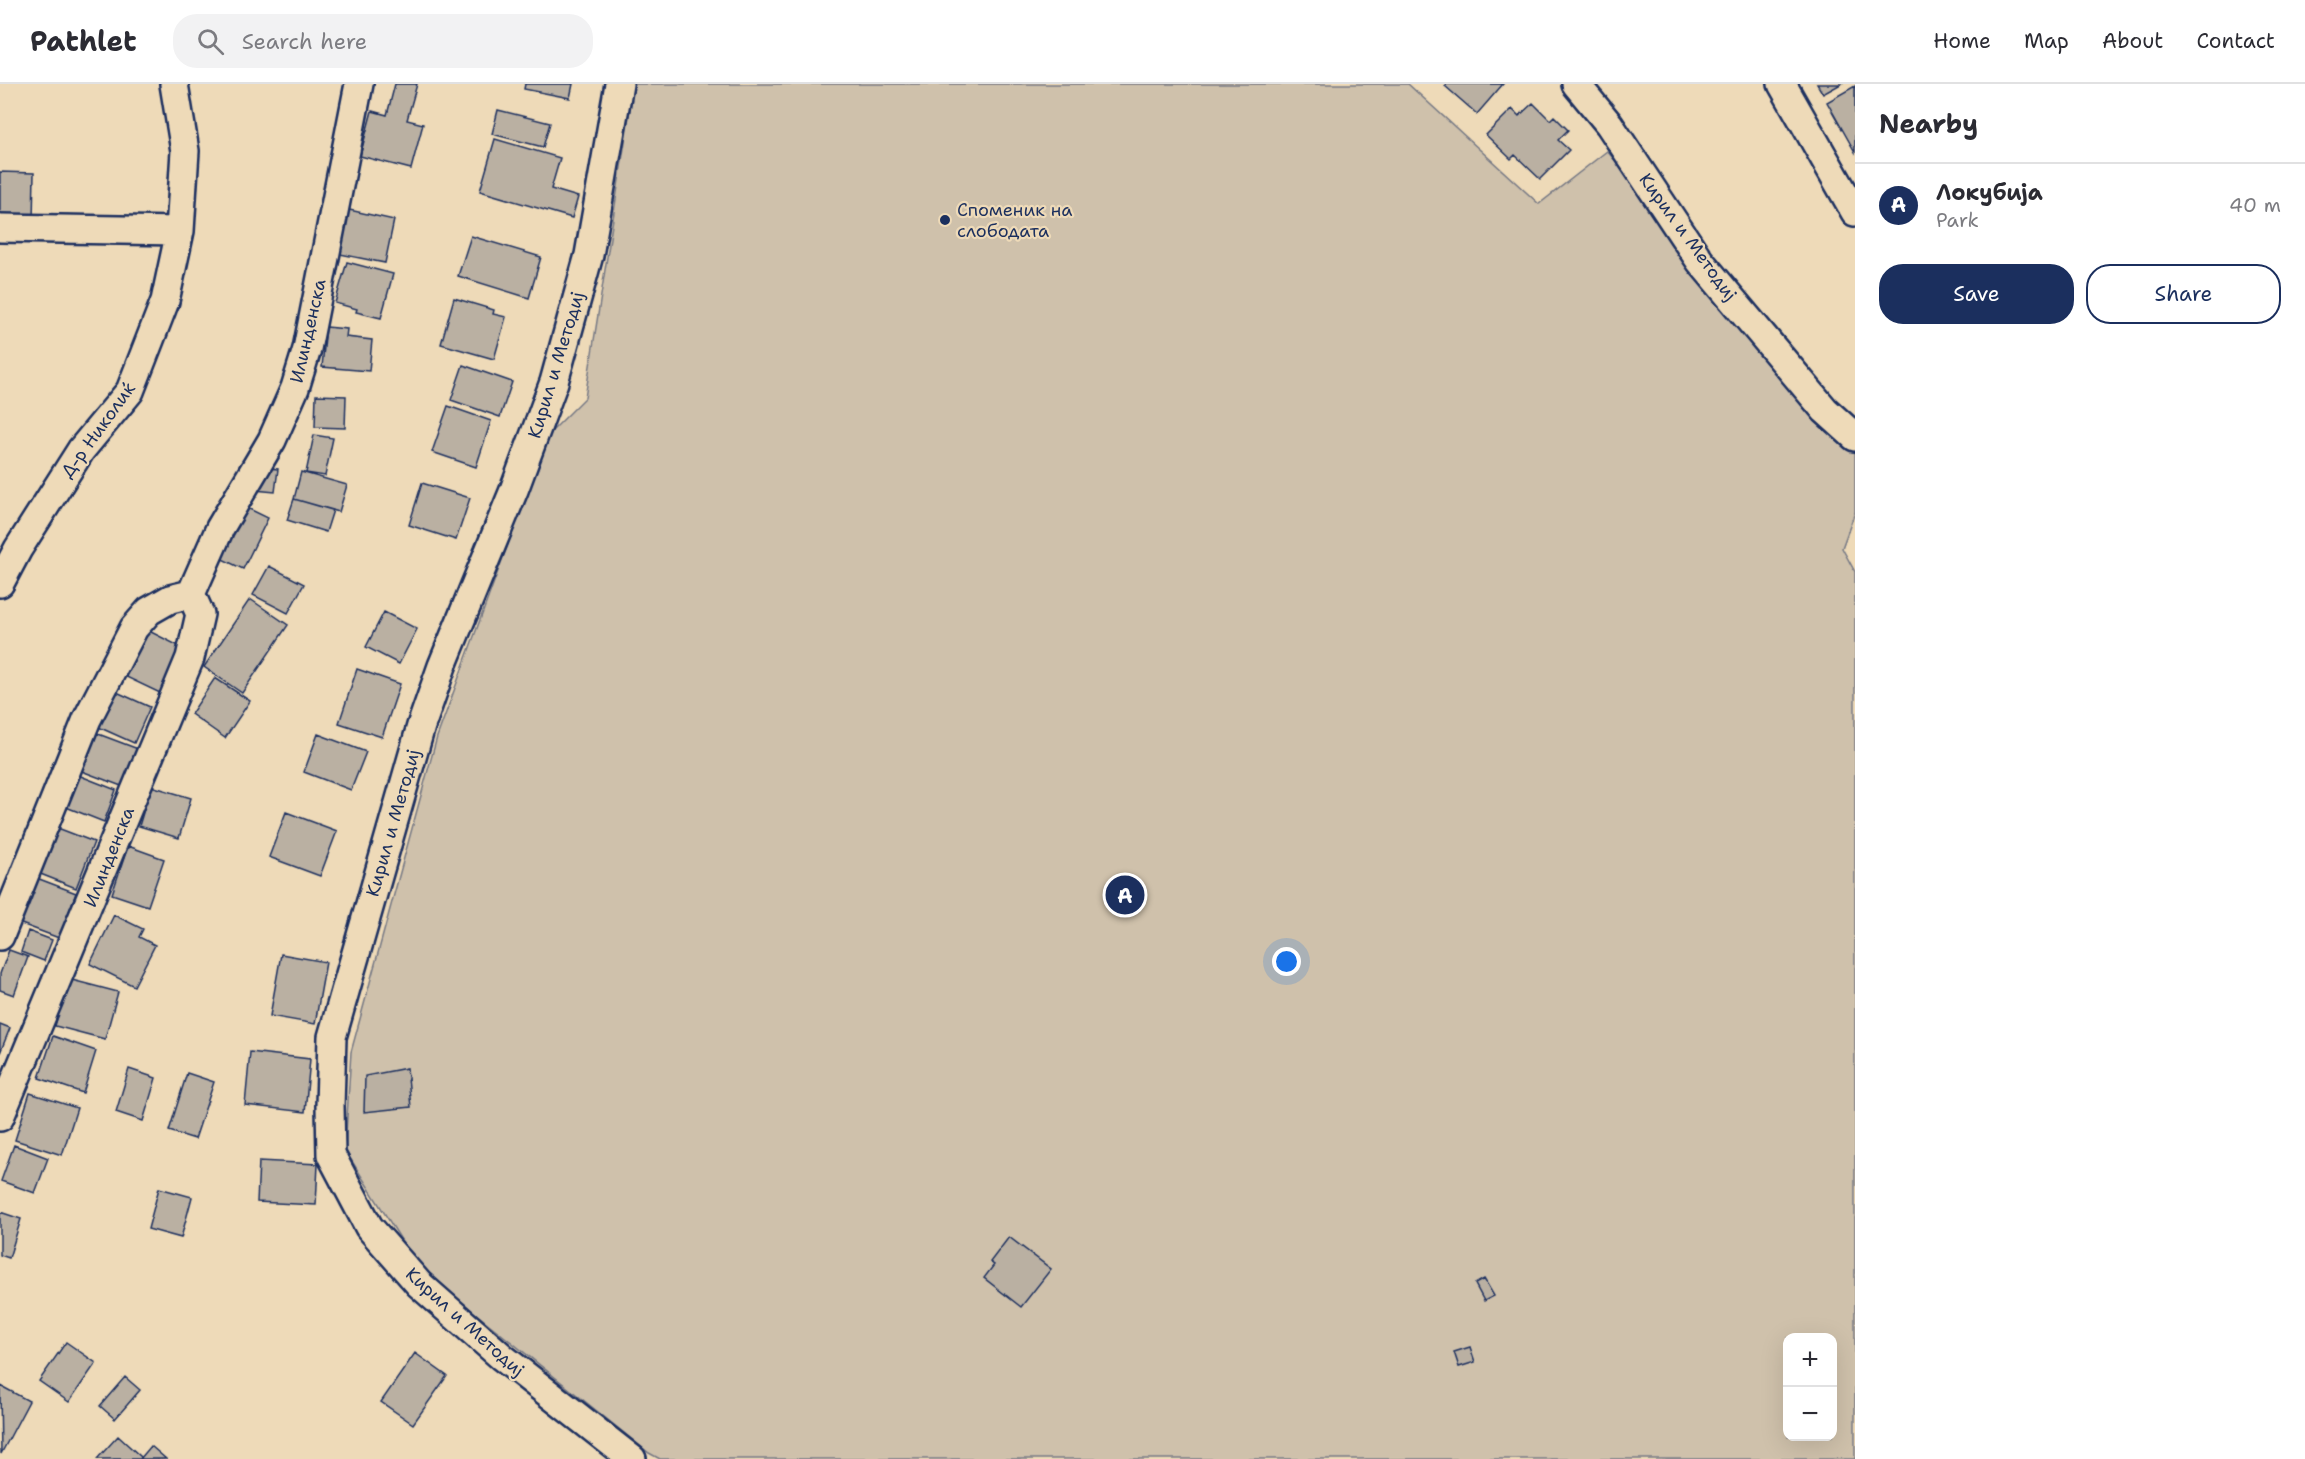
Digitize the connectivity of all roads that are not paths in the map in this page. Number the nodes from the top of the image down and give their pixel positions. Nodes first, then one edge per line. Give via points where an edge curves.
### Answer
1 (174, 84) edge
2 (359, 84) edge
3 (619, 84) edge
4 (1576, 84) edge
5 (1782, 84) edge
6 (1855, 212) edge
7 (0, 228) edge
8 (180, 231) junction
9 (1855, 437) edge
10 (0, 583) edge
11 (191, 594) junction
12 (0, 936) edge
13 (0, 1117) edge
14 (632, 1459) edge

1 - 8 street, Д-р Николиќ via 185,151
2 - 11 street, Илинденска via 307,349 295,388 272,440 220,528
3 - 14 street, Кирил и Методиј via 589,255 554,382 421,726 332,1037 330,1106 331,1155 369,1227 418,1284 502,1357
4 - 9 street, Кирил и Методиј via 1609,124 1700,261 1825,410
5 - 6 street
7 - 8 street
8 - 10 street, Д-р Николиќ via 165,301 130,391 81,450
11 - 12 street via 170,599 149,611 134,628 87,719
11 - 13 street, Илинденска via 200,614 190,658

